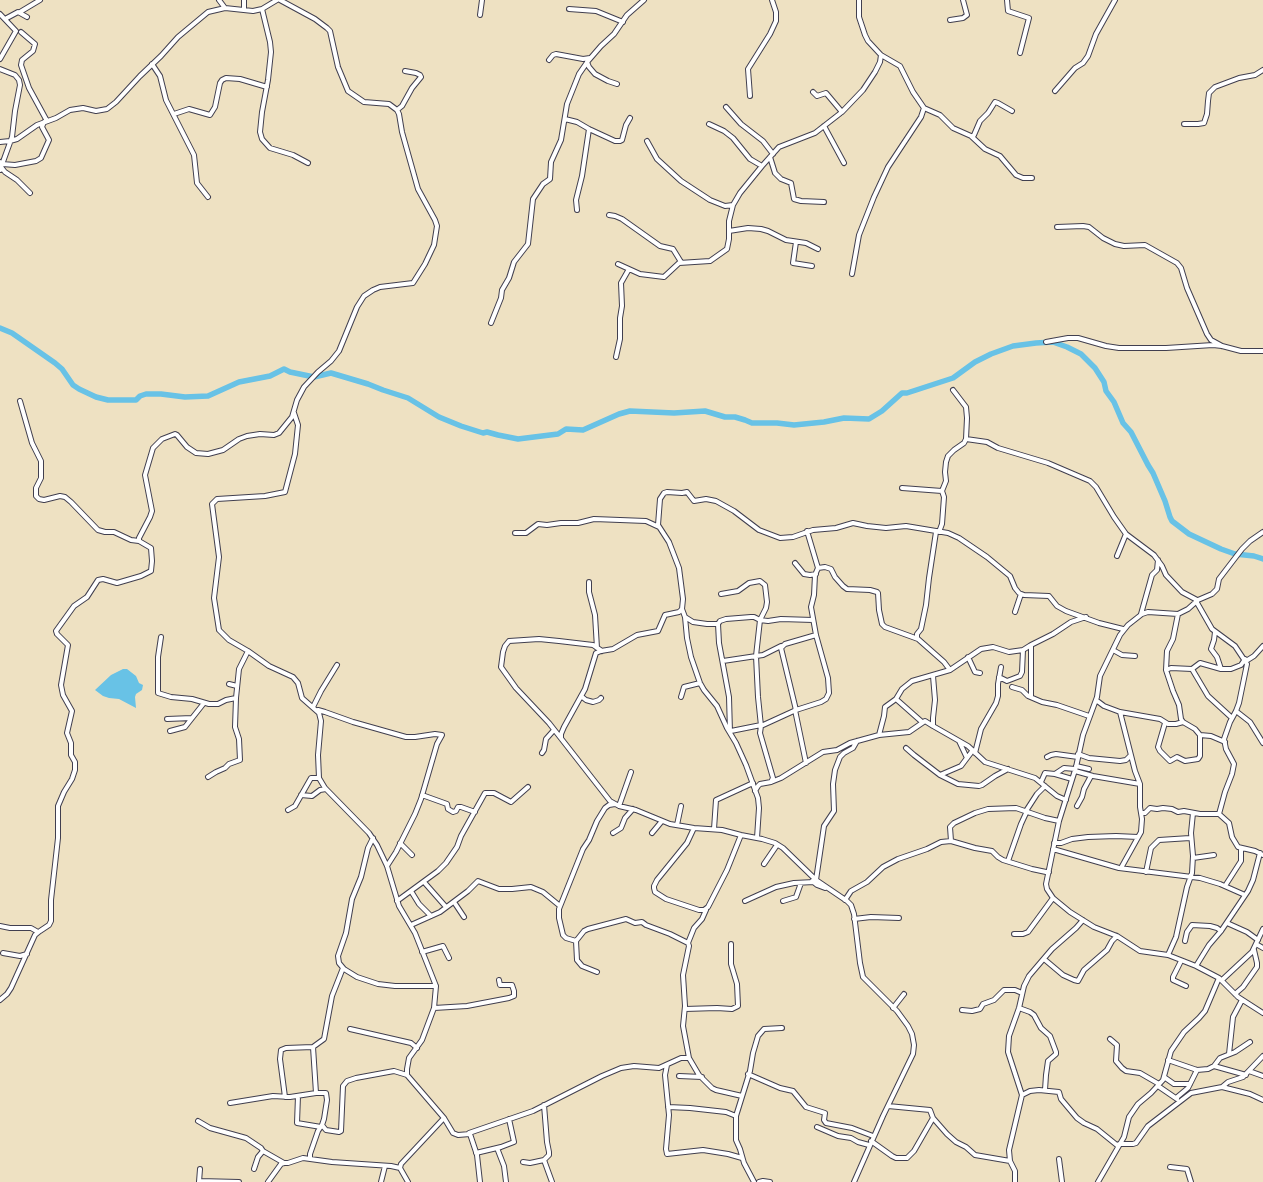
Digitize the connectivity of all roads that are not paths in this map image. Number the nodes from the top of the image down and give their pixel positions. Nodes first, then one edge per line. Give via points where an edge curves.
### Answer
1 (40, 0) edge
2 (219, 0) edge
3 (244, 0) edge
4 (278, 0) edge
5 (482, 0) edge
6 (644, 0) edge
7 (772, 0) edge
8 (859, 0) edge
9 (963, 0) edge
10 (1007, 0) edge
11 (1114, 0) edge
12 (225, 8) junction
13 (262, 9) junction
14 (569, 9) dead end
15 (244, 10) junction
16 (20, 12) junction
17 (0, 14) edge
18 (480, 15) dead end
19 (27, 17) dead end
20 (5, 19) junction
21 (950, 20) dead end
22 (623, 22) junction
23 (21, 32) dead end
24 (2, 51) edge
25 (1020, 52) dead end
26 (881, 55) junction
27 (0, 60) edge
28 (549, 60) dead end
29 (589, 60) junction
30 (152, 64) junction
31 (0, 69) edge
32 (1263, 70) edge
33 (405, 71) dead end
34 (617, 84) dead end
35 (267, 87) junction
36 (1055, 91) dead end
37 (813, 92) dead end
38 (750, 96) dead end
39 (726, 107) dead end
40 (924, 108) junction
41 (398, 110) junction
42 (1012, 111) dead end
43 (842, 112) junction
44 (174, 114) junction
45 (630, 118) dead end
46 (565, 119) junction
47 (45, 121) junction
48 (709, 124) dead end
49 (1184, 124) dead end
50 (824, 126) junction
51 (589, 129) junction
52 (972, 137) junction
53 (10, 141) junction
54 (647, 141) dead end
55 (0, 142) edge
56 (771, 156) junction
57 (308, 163) dead end
58 (844, 163) dead end
59 (1, 166) edge
60 (762, 166) junction
61 (1032, 178) dead end
62 (30, 193) dead end
63 (208, 197) dead end
64 (824, 202) dead end
65 (734, 205) junction
66 (577, 210) dead end
67 (609, 215) dead end
68 (1057, 227) dead end
69 (729, 231) junction
70 (796, 242) junction
71 (818, 249) dead end
72 (681, 262) junction
73 (618, 264) dead end
74 (812, 266) dead end
75 (629, 269) junction
76 (852, 274) dead end
77 (491, 323) dead end
78 (1046, 342) dead end
79 (1222, 346) junction
80 (1263, 351) edge
81 (616, 357) dead end
82 (954, 390) dead end
83 (20, 401) dead end
84 (294, 413) junction
85 (966, 439) junction
86 (902, 488) dead end
87 (942, 491) junction
88 (659, 527) junction
89 (807, 531) junction
90 (938, 532) junction
91 (1263, 532) edge
92 (515, 533) dead end
93 (1126, 534) junction
94 (139, 541) junction
95 (1117, 556) dead end
96 (1158, 559) junction
97 (795, 563) dead end
98 (818, 568) junction
99 (816, 574) junction
100 (589, 582) dead end
101 (721, 594) dead end
102 (1022, 594) junction
103 (1197, 601) junction
104 (682, 609) junction
105 (1015, 612) dead end
106 (1141, 614) junction
107 (1178, 614) junction
108 (685, 617) junction
109 (1086, 617) junction
110 (760, 620) junction
111 (813, 620) junction
112 (718, 624) junction
113 (1123, 629) junction
114 (1215, 632) junction
115 (816, 634) junction
116 (161, 637) dead end
117 (917, 638) junction
118 (1031, 645) junction
119 (781, 646) junction
120 (1263, 646) edge
121 (597, 648) junction
122 (248, 650) junction
123 (1023, 650) junction
124 (1112, 650) junction
125 (602, 651) junction
126 (756, 656) junction
127 (1135, 656) dead end
128 (968, 657) junction
129 (1245, 660) junction
130 (723, 661) junction
131 (337, 665) dead end
132 (1001, 668) dead end
133 (1192, 669) junction
134 (1221, 669) junction
135 (950, 670) junction
136 (1166, 670) junction
137 (980, 673) dead end
138 (933, 676) junction
139 (999, 678) junction
140 (700, 682) junction
141 (229, 684) dead end
142 (237, 686) junction
143 (1012, 687) dead end
144 (581, 696) junction
145 (681, 697) dead end
146 (1031, 697) junction
147 (236, 698) junction
148 (601, 698) dead end
149 (896, 699) junction
150 (1096, 700) junction
151 (204, 703) junction
152 (313, 706) junction
153 (318, 710) junction
154 (795, 710) junction
155 (1236, 711) junction
156 (1120, 712) junction
157 (1089, 716) junction
158 (192, 718) junction
159 (933, 718) junction
160 (1232, 718) junction
161 (167, 719) dead end
162 (927, 721) junction
163 (922, 722) junction
164 (1183, 722) junction
165 (1165, 723) junction
166 (761, 725) junction
167 (934, 726) junction
168 (554, 730) junction
169 (170, 731) dead end
170 (730, 732) junction
171 (879, 734) junction
172 (1200, 735) junction
173 (561, 738) junction
174 (857, 741) junction
175 (959, 741) junction
176 (1224, 742) junction
177 (1263, 743) edge
178 (906, 748) dead end
179 (542, 752) dead end
180 (974, 752) junction
181 (1078, 756) junction
182 (1130, 756) junction
183 (1047, 757) dead end
184 (967, 758) junction
185 (806, 763) junction
186 (1008, 769) junction
187 (1075, 769) junction
188 (1089, 769) dead end
189 (631, 772) dead end
190 (1055, 774) junction
191 (940, 775) junction
192 (1091, 776) junction
193 (208, 777) dead end
194 (318, 778) junction
195 (1072, 779) junction
196 (771, 782) junction
197 (1040, 782) junction
198 (752, 783) junction
199 (1140, 784) junction
200 (1045, 786) junction
201 (528, 787) dead end
202 (326, 789) junction
203 (755, 791) junction
204 (301, 795) junction
205 (422, 795) junction
206 (1066, 800) junction
207 (617, 805) junction
208 (681, 806) dead end
209 (1077, 806) dead end
210 (633, 809) junction
211 (288, 810) dead end
212 (1026, 811) junction
213 (475, 812) junction
214 (1142, 813) junction
215 (1193, 813) junction
216 (1219, 814) junction
217 (662, 821) junction
218 (1059, 821) junction
219 (677, 825) junction
220 (694, 828) junction
221 (714, 829) junction
222 (652, 833) dead end
223 (613, 834) dead end
224 (741, 835) junction
225 (1138, 837) junction
226 (373, 838) junction
227 (757, 838) junction
228 (1190, 838) junction
229 (951, 842) junction
230 (400, 843) junction
231 (1054, 843) junction
232 (777, 845) junction
233 (1241, 848) junction
234 (1053, 849) junction
235 (1214, 854) dead end
236 (1262, 854) edge
237 (412, 855) dead end
238 (1193, 858) junction
239 (1008, 861) junction
240 (764, 864) dead end
241 (387, 866) junction
242 (1121, 868) junction
243 (1049, 872) junction
244 (1146, 872) junction
245 (1191, 876) junction
246 (815, 881) junction
247 (424, 882) junction
248 (802, 883) junction
249 (1225, 886) junction
250 (411, 891) junction
251 (1244, 895) junction
252 (1053, 898) junction
253 (845, 900) junction
254 (397, 901) junction
255 (745, 901) dead end
256 (783, 901) dead end
257 (454, 902) junction
258 (560, 906) junction
259 (446, 907) junction
260 (706, 910) junction
261 (432, 916) junction
262 (464, 918) dead end
263 (899, 918) dead end
264 (854, 919) junction
265 (1083, 920) junction
266 (1227, 922) junction
267 (411, 925) junction
268 (0, 926) edge
269 (1263, 929) edge
270 (1221, 931) junction
271 (38, 932) junction
272 (1014, 934) dead end
273 (1117, 936) junction
274 (576, 941) junction
275 (1185, 941) dead end
276 (1257, 942) junction
277 (688, 943) junction
278 (731, 944) dead end
279 (1263, 948) edge
280 (1254, 950) junction
281 (422, 952) junction
282 (2, 953) dead end
283 (27, 954) junction
284 (1168, 955) junction
285 (449, 958) dead end
286 (1044, 958) junction
287 (1181, 961) junction
288 (1196, 966) junction
289 (343, 968) junction
290 (597, 972) dead end
291 (1220, 979) junction
292 (498, 980) dead end
293 (436, 986) junction
294 (1186, 986) dead end
295 (1022, 993) junction
296 (904, 994) dead end
297 (1235, 994) junction
298 (0, 1000) edge
299 (1242, 1000) junction
300 (434, 1008) junction
301 (893, 1008) junction
302 (1019, 1008) junction
303 (685, 1009) junction
304 (962, 1010) dead end
305 (1262, 1010) edge
306 (782, 1028) dead end
307 (350, 1029) dead end
308 (1110, 1038) dead end
309 (1250, 1042) dead end
310 (313, 1047) junction
311 (417, 1048) junction
312 (1229, 1054) junction
313 (1263, 1056) edge
314 (689, 1058) junction
315 (1168, 1060) junction
316 (666, 1065) junction
317 (1214, 1066) junction
318 (1198, 1070) junction
319 (1249, 1071) junction
320 (748, 1074) junction
321 (407, 1075) junction
322 (1246, 1075) junction
323 (679, 1076) dead end
324 (1263, 1076) edge
325 (1164, 1077) junction
326 (702, 1078) junction
327 (1190, 1084) junction
328 (1159, 1085) junction
329 (1222, 1087) junction
330 (1045, 1090) junction
331 (316, 1093) junction
332 (1022, 1095) junction
333 (298, 1096) junction
334 (742, 1096) junction
335 (285, 1097) junction
336 (1178, 1100) junction
337 (1263, 1100) edge
338 (230, 1103) dead end
339 (544, 1105) junction
340 (888, 1106) junction
341 (668, 1107) junction
342 (736, 1116) junction
343 (444, 1118) junction
344 (932, 1118) junction
345 (509, 1119) junction
346 (198, 1121) dead end
347 (321, 1126) junction
348 (817, 1127) dead end
349 (469, 1133) junction
350 (873, 1136) junction
351 (870, 1143) junction
352 (1119, 1145) junction
353 (498, 1148) junction
354 (263, 1151) junction
355 (476, 1153) junction
356 (742, 1158) junction
357 (310, 1159) junction
358 (1059, 1159) dead end
359 (544, 1160) junction
360 (1010, 1161) junction
361 (523, 1162) dead end
362 (284, 1163) junction
363 (385, 1166) junction
364 (1170, 1167) dead end
365 (400, 1168) junction
366 (200, 1169) dead end
367 (254, 1169) dead end
368 (199, 1181) edge
369 (239, 1182) edge
370 (268, 1182) edge
371 (381, 1182) edge
372 (408, 1182) edge
373 (480, 1182) edge
374 (506, 1182) edge
375 (552, 1182) edge
376 (754, 1182) edge
377 (759, 1182) edge
378 (770, 1182) edge
379 (854, 1182) edge
380 (1015, 1182) edge
381 (1062, 1182) edge
382 (1098, 1182) edge
383 (1190, 1182) edge

1 - 16 street
2 - 12 street
3 - 15 street
4 - 13 street
4 - 41 street via 327,28 344,84 350,94 364,102 389,104
5 - 18 street
6 - 22 street
7 - 38 street via 776,16 774,27 748,69
8 - 26 street via 859,17 865,35
9 - 21 street via 967,15
10 - 25 street via 1008,11 1029,18
11 - 36 street via 1086,60 1075,68
12 - 15 street
12 - 30 street via 208,12 178,37
13 - 15 street
13 - 35 street via 271,52
14 - 22 street via 596,11
16 - 19 street
16 - 20 street
17 - 20 street
20 - 24 street via 16,31
22 - 29 street
23 - 47 street via 35,44 33,51 22,60 21,65
24 - 27 street
26 - 40 street via 900,66
26 - 43 street via 870,81
28 - 29 street via 556,54
29 - 34 street via 589,67 595,74
29 - 46 street via 579,74 568,100
30 - 44 street
30 - 47 street via 107,109 74,109
31 - 53 street via 15,75 20,82
32 - 49 street via 1255,75 1215,87 1210,93 1208,114 1204,122
33 - 41 street via 416,73 420,78
35 - 44 street via 240,79 226,78 220,83 210,114 189,109
35 - 57 street via 260,123 262,139 270,148
37 - 43 street via 817,96 826,93
39 - 56 street via 741,124 763,141
40 - 52 street via 940,115 953,128
40 - 76 street via 921,117 888,167 874,197 859,235
41 - 84 street via 418,189 437,226 434,245 412,283 380,287 364,296 339,351 304,388 297,400
42 - 52 street via 995,102 980,121
43 - 50 street
44 - 63 street via 194,155 197,183
45 - 51 street via 620,141
46 - 51 street
46 - 77 street via 561,140 551,162 550,179 543,184 533,199 528,244 514,262
47 - 53 street
47 - 59 street via 42,127 49,140 41,158 18,165
48 - 60 street via 733,138 750,159
50 - 56 street via 809,136 784,144
50 - 58 street
51 - 66 street via 576,200
52 - 61 street via 985,149 1000,156 1016,175
53 - 55 street
53 - 59 street
54 - 65 street via 657,159 681,181 710,200 725,206
56 - 60 street
56 - 64 street via 775,173 780,179 791,183 794,199
59 - 62 street
60 - 65 street via 740,193
65 - 69 street
67 - 72 street via 622,219 660,246 672,249
68 - 79 street via 1089,227 1115,244 1145,245 1177,263 1207,334 1211,340
69 - 70 street via 757,228
69 - 72 street via 729,246 716,258 706,262
70 - 71 street via 806,243
70 - 74 street via 793,264
72 - 75 street via 664,277 640,274
73 - 75 street
75 - 81 street via 621,283 620,339
78 - 79 street via 1078,338 1119,348
79 - 80 street via 1241,351
82 - 85 street via 966,407
83 - 94 street via 32,443 41,461 41,478 36,488 36,496 44,500 65,497 98,530 114,532
84 - 94 street via 277,434 247,436 223,450 208,454 196,453 177,435 162,439 154,448 146,470 146,485 152,511
84 - 122 street via 298,425 285,492 217,499 212,505 219,557 214,598 219,630 229,640
85 - 87 street via 964,444 948,456 945,468 946,481
85 - 93 street via 987,442 1090,481
86 - 87 street
87 - 90 street via 943,520
88 - 89 street via 660,499 664,493 670,491 687,492 694,500 716,501 758,530 780,538 793,538
88 - 92 street via 646,521 594,519 578,523 538,524 526,533
88 - 104 street via 669,542 680,568
89 - 90 street via 836,528 853,522 886,528 906,526
89 - 98 street
90 - 102 street via 954,535 987,557 1010,576 1017,591
90 - 117 street via 929,574 926,605
91 - 103 street via 1240,552 1220,579 1215,591
93 - 95 street
93 - 96 street
94 - 271 street via 150,548 151,571 117,583 98,580 87,598 74,606 56,631 68,645 61,685 72,712 67,733 75,770 58,806 51,921
96 - 103 street via 1166,575 1182,592
96 - 106 street via 1157,570 1152,575
97 - 99 street via 804,574
98 - 99 street
98 - 117 street via 831,569 847,589 877,592 882,624
99 - 111 street via 811,607
100 - 121 street via 589,592 596,615
101 - 110 street via 738,591 752,582 763,582 767,602
102 - 105 street
102 - 109 street via 1049,596 1061,608
103 - 107 street
103 - 114 street
104 - 108 street
104 - 125 street via 665,615 658,631 636,635 613,649
106 - 107 street
106 - 113 street
107 - 136 street via 1173,638 1167,651
108 - 112 street via 692,622
108 - 140 street via 688,646
109 - 113 street
109 - 118 street via 1071,622
110 - 111 street
110 - 112 street via 754,617 726,619
110 - 126 street
111 - 115 street
112 - 130 street
113 - 124 street
114 - 129 street via 1235,646
114 - 134 street via 1211,649
115 - 119 street
115 - 154 street via 828,678 829,693 821,702
116 - 151 street via 158,693
117 - 135 street
118 - 123 street
118 - 146 street
119 - 126 street
119 - 154 street
120 - 129 street via 1254,656
121 - 125 street
121 - 168 street via 588,644 539,639 509,641 505,646 502,669
122 - 142 street via 239,669
122 - 152 street via 269,666 293,677 298,683 302,698
123 - 128 street via 1009,652 989,648
123 - 139 street via 1020,676 1008,681
124 - 127 street via 1122,655
124 - 150 street via 1100,676
125 - 144 street via 596,653
126 - 130 street
126 - 166 street
128 - 135 street
128 - 137 street via 974,670
129 - 134 street via 1235,668
129 - 155 street via 1247,667
130 - 170 street via 729,697
131 - 152 street
132 - 139 street
133 - 134 street via 1200,663
133 - 136 street
133 - 160 street via 1208,696
135 - 138 street
136 - 164 street
138 - 149 street via 912,681 902,689
138 - 159 street
139 - 180 street via 996,703 981,729
140 - 145 street via 684,687
140 - 170 street via 717,706
141 - 142 street
142 - 147 street
143 - 146 street via 1022,690
144 - 148 street via 592,702
144 - 173 street via 562,731
146 - 157 street
147 - 151 street via 218,704
147 - 193 street via 235,727 239,739 240,760
149 - 163 street
149 - 171 street via 886,707
150 - 156 street
150 - 157 street
151 - 158 street
152 - 153 street
153 - 194 street via 321,721
153 - 205 street via 358,724 406,736 442,735
154 - 166 street
154 - 185 street
155 - 160 street
155 - 177 street via 1250,722
156 - 165 street via 1160,719
156 - 182 street
157 - 181 street
158 - 161 street
158 - 169 street via 185,728
159 - 162 street
159 - 167 street
160 - 176 street
162 - 163 street
162 - 167 street
163 - 171 street via 907,733
164 - 165 street
164 - 172 street
165 - 172 street via 1158,748 1170,761 1177,757 1185,761 1198,759
166 - 170 street
166 - 196 street via 760,733 773,776
167 - 175 street
168 - 173 street
168 - 179 street via 546,739
170 - 198 street
171 - 174 street
172 - 176 street via 1211,736
173 - 207 street via 607,798
174 - 185 street via 837,750 821,753
174 - 246 street via 853,748 840,757 835,770 834,811 824,826
175 - 180 street
175 - 184 street
176 - 216 street via 1234,768
178 - 191 street
180 - 184 street
180 - 186 street via 985,762
181 - 182 street via 1120,761
181 - 183 street via 1051,754
181 - 187 street
182 - 199 street
184 - 191 street via 961,766
185 - 196 street
186 - 191 street via 979,786 958,784
186 - 197 street
187 - 188 street
187 - 190 street via 1063,768
187 - 192 street
187 - 195 street
189 - 207 street
190 - 195 street
190 - 197 street via 1045,773
192 - 199 street
192 - 209 street
194 - 202 street
194 - 204 street via 311,778
195 - 206 street
196 - 203 street via 760,784
197 - 200 street
198 - 203 street
198 - 221 street via 716,800
199 - 214 street
200 - 206 street
200 - 212 street
201 - 213 street via 511,802 494,792 486,792
202 - 204 street via 312,796
202 - 226 street
203 - 227 street via 759,808
204 - 211 street via 295,806
205 - 213 street via 447,804 448,809 453,812 460,807
205 - 230 street
206 - 218 street
207 - 210 street
207 - 258 street via 606,807 597,821
208 - 219 street
210 - 217 street
210 - 223 street via 621,828
212 - 218 street
212 - 229 street via 1012,808 988,809 975,813 951,826
212 - 239 street
213 - 247 street via 452,855 440,870
214 - 215 street via 1150,808
214 - 225 street
215 - 216 street
215 - 228 street
216 - 233 street via 1228,822 1234,843
217 - 219 street
217 - 222 street
218 - 231 street
219 - 220 street
220 - 221 street
220 - 260 street via 687,843 657,880 654,888 657,894 671,902 696,910
221 - 224 street
224 - 227 street
224 - 260 street via 728,870
225 - 231 street via 1072,839
225 - 242 street
226 - 241 street
226 - 289 street via 352,899 346,933 338,956
227 - 232 street
228 - 238 street
228 - 244 street via 1160,840 1151,848
229 - 239 street via 992,851
229 - 253 street via 939,842 898,859 877,872 868,882 851,891
230 - 237 street
230 - 241 street
231 - 234 street
232 - 240 street
232 - 246 street
233 - 236 street
233 - 249 street via 1241,861
234 - 242 street
234 - 243 street
235 - 238 street
236 - 251 street via 1253,880
238 - 245 street
239 - 243 street
241 - 254 street
242 - 244 street
243 - 252 street via 1046,884
244 - 245 street
245 - 249 street
245 - 284 street via 1176,938
246 - 248 street
246 - 253 street
247 - 250 street
247 - 259 street
248 - 255 street via 776,887
248 - 256 street via 796,896
249 - 251 street
250 - 254 street
250 - 261 street via 419,904
251 - 266 street
252 - 265 street
252 - 272 street via 1028,932
253 - 264 street via 851,905
254 - 267 street
257 - 258 street via 478,881 499,889 531,887 543,892
257 - 259 street
257 - 262 street
258 - 274 street via 562,933
259 - 261 street
260 - 277 street
261 - 267 street
263 - 264 street
264 - 301 street via 863,977
265 - 273 street
265 - 286 street
266 - 270 street
266 - 276 street via 1248,932
267 - 281 street
268 - 271 street via 31,928
269 - 276 street
270 - 275 street via 1210,926 1192,925
270 - 288 street
271 - 283 street
273 - 284 street via 1140,951
273 - 286 street via 1107,950 1084,970 1078,981 1063,975
274 - 277 street via 586,930 624,919 635,923 642,922
274 - 290 street via 578,962 583,967
276 - 279 street
276 - 280 street
277 - 303 street via 683,975
278 - 303 street via 731,964 737,984 738,1006 732,1009
280 - 291 street
280 - 297 street via 1257,967 1243,988
281 - 285 street via 443,946
281 - 293 street
282 - 283 street via 20,956
283 - 298 street via 7,994
284 - 287 street
286 - 295 street via 1026,981
287 - 288 street
287 - 294 street via 1173,980
288 - 291 street
289 - 293 street via 361,979 378,984
289 - 310 street via 332,996 324,1039
291 - 297 street
291 - 315 street via 1205,1012 1179,1038
292 - 300 street via 500,985 512,985 514,996 467,1006
293 - 300 street
295 - 302 street
295 - 304 street via 1004,990 994,1000 983,1004 980,1009
296 - 301 street
297 - 299 street
299 - 305 street
299 - 312 street via 1233,1018
300 - 311 street
301 - 340 street via 908,1026 914,1038 914,1048
302 - 330 street via 1034,1015 1039,1025 1050,1036 1056,1052 1048,1061
302 - 332 street via 1009,1034 1007,1049
303 - 314 street via 683,1026
306 - 320 street via 764,1029 759,1034
307 - 311 street via 411,1044
308 - 328 street via 1117,1045 1116,1061 1122,1068 1140,1073
309 - 312 street
310 - 331 street
310 - 335 street via 281,1050
311 - 321 street via 409,1058
312 - 317 street via 1220,1058
313 - 319 street
314 - 316 street via 681,1058
314 - 326 street
315 - 318 street
315 - 325 street
316 - 339 street via 656,1068 620,1068
316 - 341 street
317 - 318 street
317 - 322 street
318 - 327 street
319 - 322 street
319 - 324 street
320 - 334 street
320 - 350 street via 793,1091 806,1107 825,1113 826,1123 848,1127
321 - 343 street
321 - 347 street via 394,1071 347,1081 343,1086 341,1131 326,1130
322 - 329 street
323 - 326 street
325 - 327 street via 1174,1084
325 - 328 street
326 - 334 street via 716,1090
327 - 336 street
328 - 336 street
328 - 352 street via 1138,1104
329 - 336 street via 1191,1093
329 - 337 street
330 - 332 street
330 - 352 street via 1059,1092 1061,1099 1077,1118
331 - 333 street
331 - 347 street via 325,1093 327,1096
332 - 360 street via 1009,1150
333 - 335 street
333 - 347 street via 297,1122
334 - 342 street
335 - 338 street via 273,1096
336 - 352 street via 1148,1126 1136,1143
339 - 345 street
339 - 359 street via 549,1152
340 - 344 street via 928,1109
340 - 350 street
341 - 342 street via 726,1112
341 - 356 street via 667,1154 703,1150
342 - 356 street via 736,1140
343 - 349 street via 455,1135
343 - 365 street
344 - 351 street via 914,1151 907,1158 896,1158
344 - 360 street via 956,1142 975,1155
345 - 349 street
345 - 353 street via 514,1142
346 - 354 street via 210,1128 246,1138
347 - 357 street
348 - 351 street via 838,1136
349 - 355 street
350 - 351 street
351 - 379 street
352 - 382 street
353 - 355 street
353 - 374 street
354 - 362 street
354 - 367 street
355 - 373 street
356 - 376 street
357 - 362 street via 303,1158
357 - 363 street
358 - 381 street
359 - 361 street
359 - 375 street
360 - 380 street via 1015,1171
362 - 370 street via 278,1166
363 - 365 street
363 - 371 street
364 - 383 street via 1187,1169
365 - 372 street
366 - 368 street
368 - 369 street
377 - 378 street

